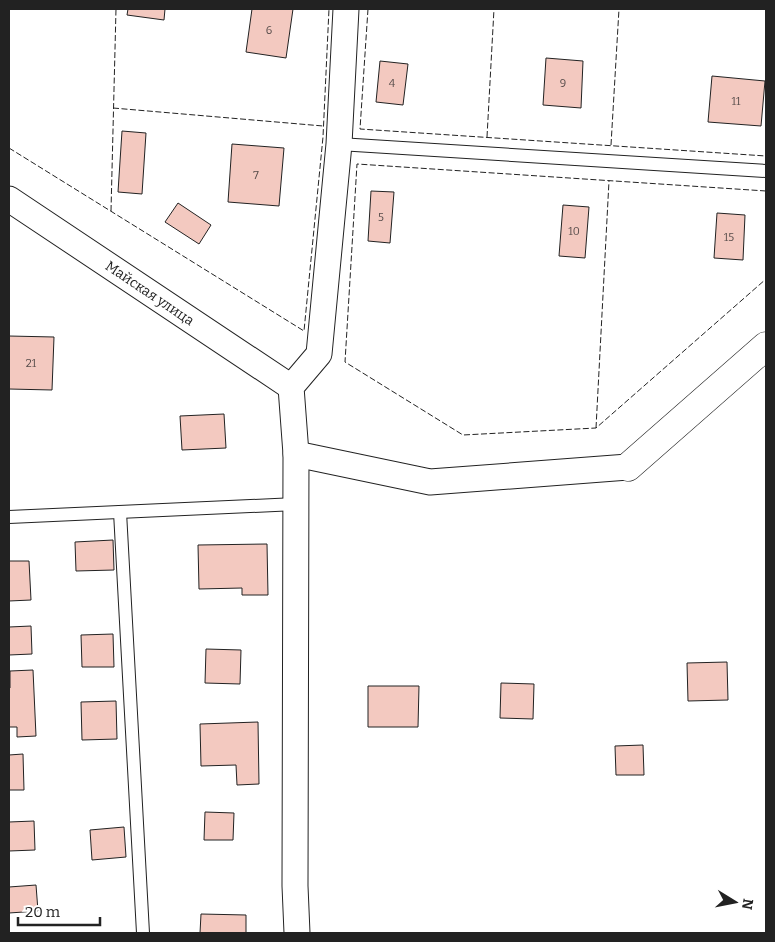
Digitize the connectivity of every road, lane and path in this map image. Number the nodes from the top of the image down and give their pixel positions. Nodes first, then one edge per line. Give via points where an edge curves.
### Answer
1 (346, 9) edge
2 (339, 144) junction
3 (766, 171) edge
4 (9, 199) edge
5 (766, 346) edge
6 (291, 387) junction
7 (296, 454) junction
8 (628, 467) joint
9 (296, 504) junction
10 (120, 512) junction
11 (9, 517) edge
12 (144, 933) edge
13 (297, 933) edge

1 - 2 street
2 - 3 lane
2 - 6 street via 319,354
4 - 6 street, Майская улица
5 - 8 street
6 - 7 street
7 - 8 street via 430,482
7 - 9 street
9 - 10 lane
9 - 13 street
10 - 11 lane
10 - 12 lane

